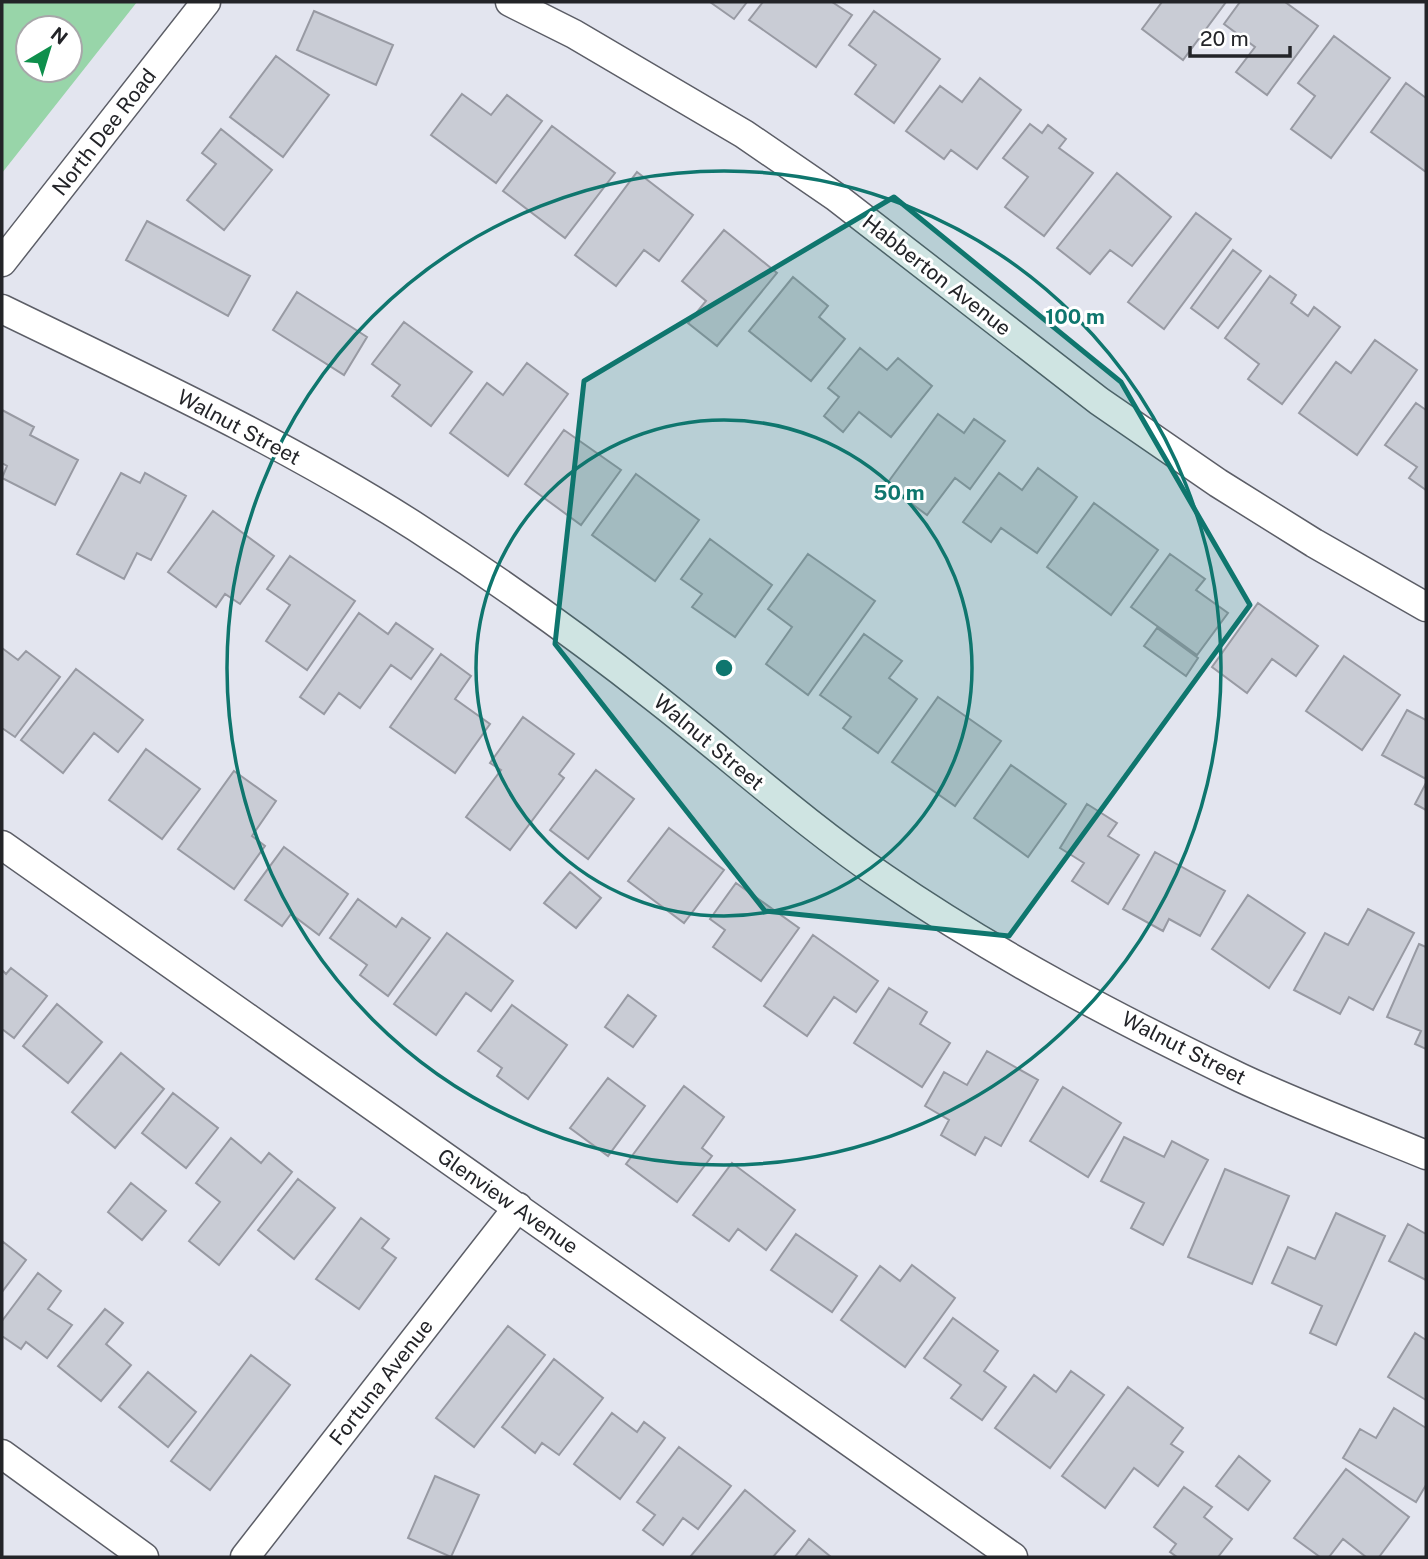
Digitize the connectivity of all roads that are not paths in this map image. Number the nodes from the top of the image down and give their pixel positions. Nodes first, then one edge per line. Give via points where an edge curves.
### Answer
1 (206, 2) edge
2 (510, 2) edge
3 (2, 262) edge
4 (2, 309) edge
5 (1426, 607) edge
6 (2, 845) edge
7 (1426, 1155) edge
8 (518, 1208) junction
9 (2, 1454) edge
10 (144, 1557) edge
11 (245, 1557) edge
12 (1013, 1557) edge

1 - 3 street, North Dee Road
2 - 5 street, Habberton Avenue via 574,34 744,134 836,197 1110,409 1218,484
4 - 7 street, Walnut Street via 318,469 415,527 634,682 883,878 969,934 1244,1079
6 - 8 street, Glenview Avenue
8 - 11 street, Fortuna Avenue
8 - 12 street, Glenview Avenue
9 - 10 street

